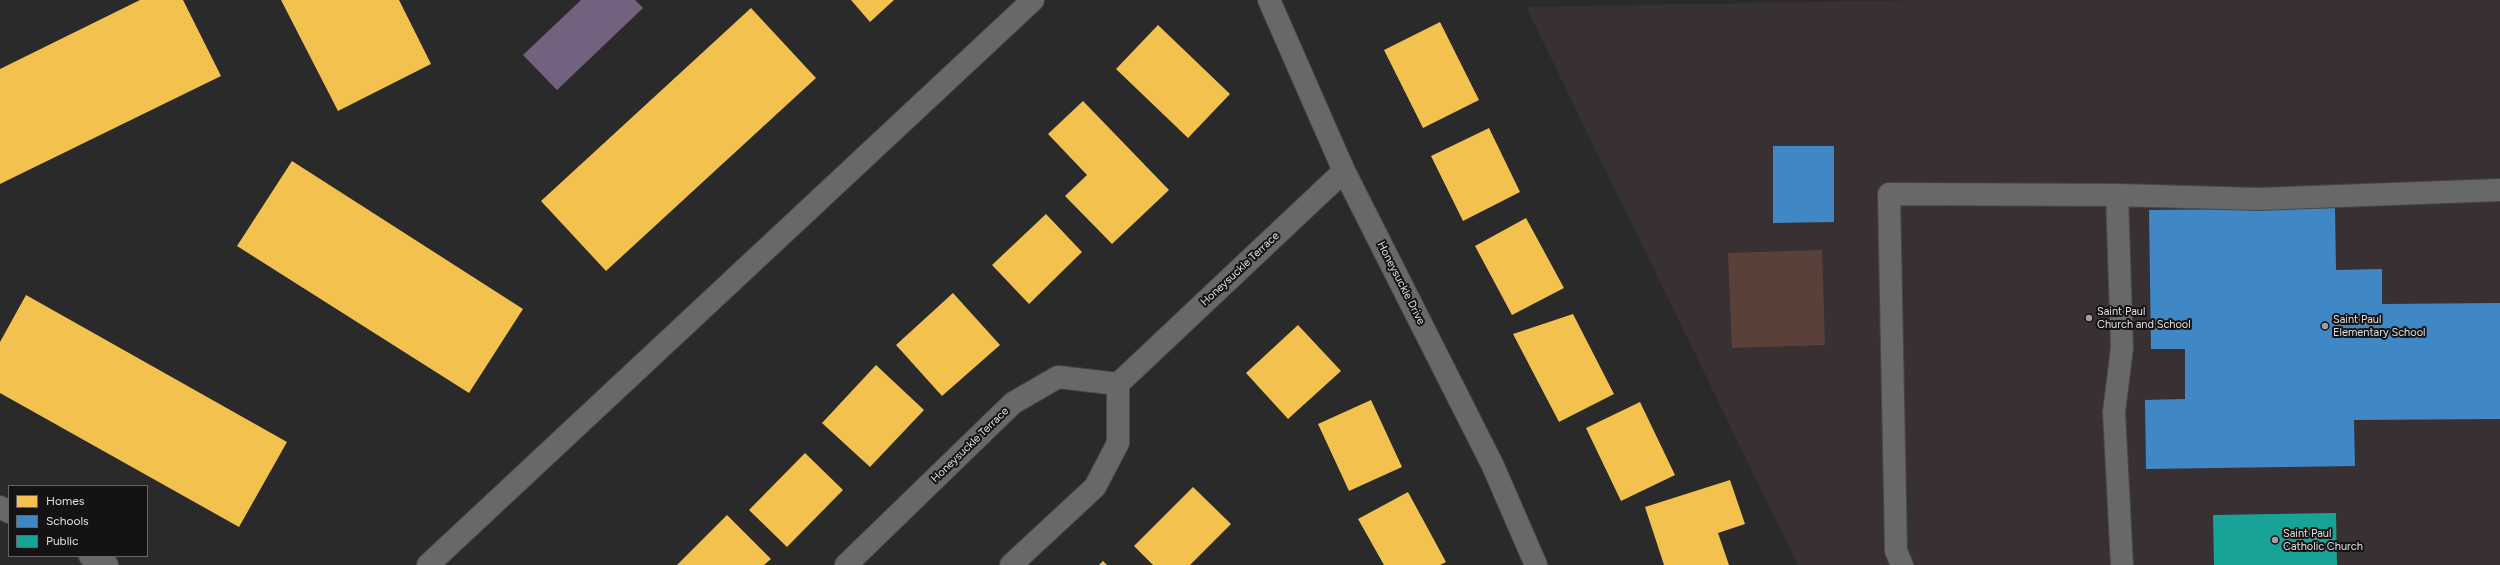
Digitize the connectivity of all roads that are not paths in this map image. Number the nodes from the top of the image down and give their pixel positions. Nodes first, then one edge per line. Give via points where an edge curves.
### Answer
1 (1033, 0) edge
2 (1269, 0) edge
3 (1344, 171) junction
4 (2500, 190) edge
5 (2117, 195) junction
6 (1118, 384) junction
7 (92, 557) edge
8 (107, 565) edge
9 (428, 565) edge
10 (846, 565) edge
11 (1011, 565) edge
12 (1536, 565) edge
13 (1902, 565) edge
14 (2122, 565) edge

1 - 9 street
2 - 3 street, Honeysuckle Drive
3 - 6 street, Honeysuckle Terrace
3 - 12 street, Honeysuckle Drive via 1493,466
4 - 5 street via 2259,199
5 - 13 street via 1889,194 1896,551
5 - 14 street via 2122,348 2114,412
6 - 10 street, Honeysuckle Terrace via 1058,377 1013,403
6 - 11 street via 1118,443 1095,487
7 - 8 street

